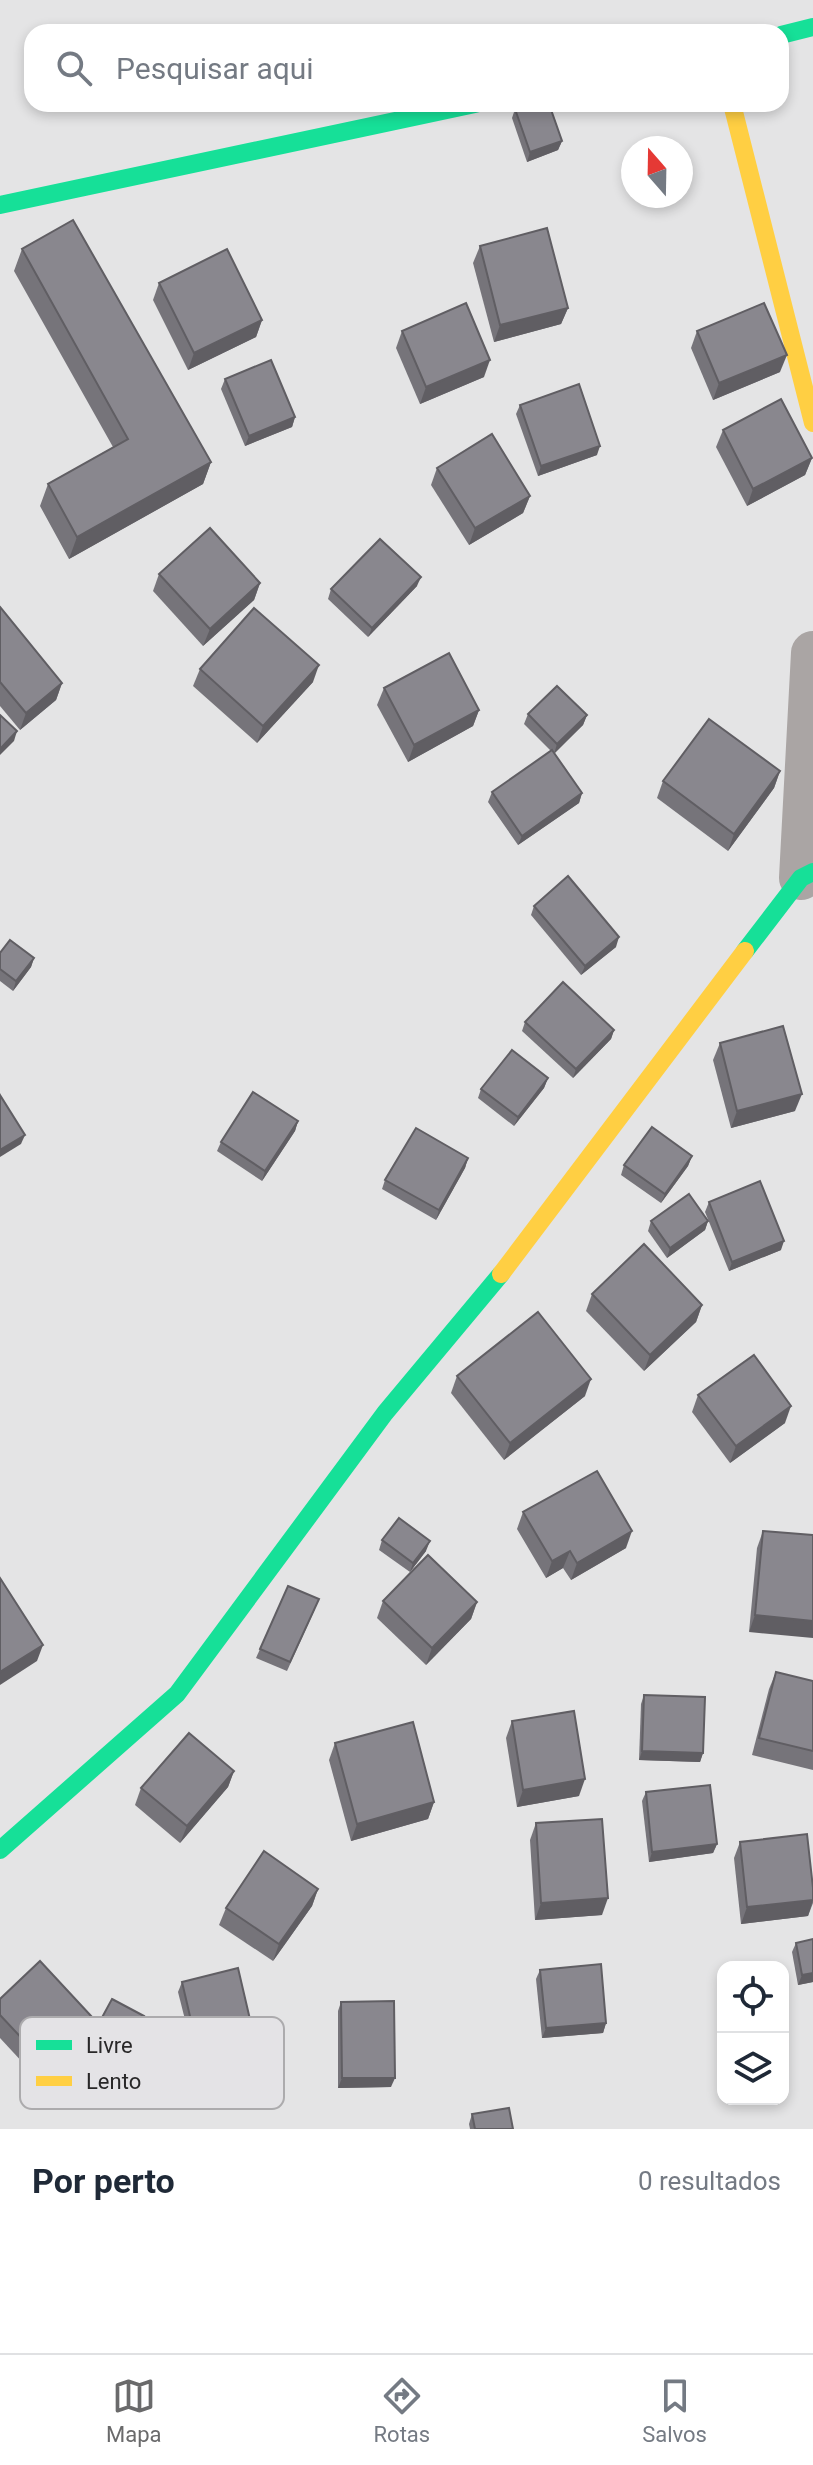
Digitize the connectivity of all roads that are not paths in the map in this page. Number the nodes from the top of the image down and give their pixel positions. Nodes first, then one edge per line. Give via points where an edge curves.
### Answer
1 (813, 27) edge
2 (789, 33) edge
3 (437, 112) edge
4 (734, 112) edge
5 (0, 205) edge
6 (813, 423) edge
7 (813, 653) edge
8 (807, 875) edge
9 (0, 1850) edge

1 - 2 street
3 - 5 street
4 - 6 street
7 - 8 street
8 - 9 street via 476,1306 385,1413 177,1694

